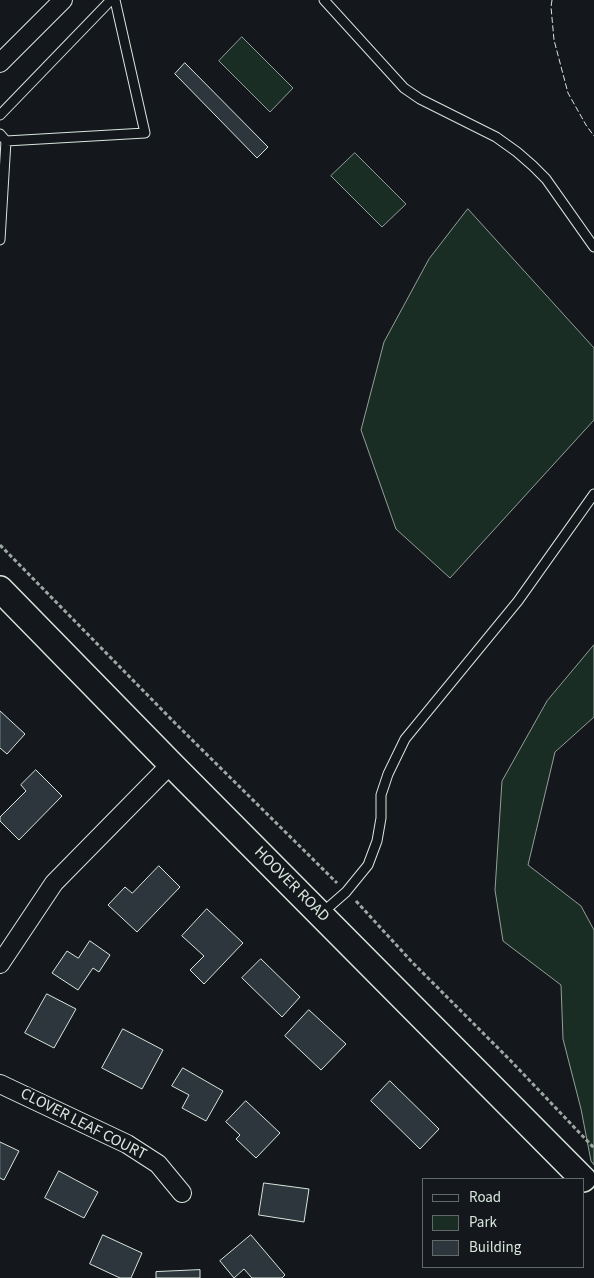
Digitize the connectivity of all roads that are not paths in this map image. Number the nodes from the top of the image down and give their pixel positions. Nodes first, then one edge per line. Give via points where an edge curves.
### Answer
1 (63, 0) edge
2 (111, 0) edge
3 (115, 0) edge
4 (324, 0) edge
5 (0, 62) edge
6 (0, 115) edge
7 (3, 137) edge
8 (0, 240) edge
9 (594, 247) edge
10 (594, 494) edge
11 (0, 589) edge
12 (171, 764) junction
13 (320, 914) junction
14 (0, 964) edge
15 (0, 1084) edge
16 (582, 1178) edge
17 (584, 1180) edge
18 (594, 1191) edge
19 (182, 1193) dead end

1 - 5 street
2 - 6 lane
3 - 7 lane via 145,133
4 - 9 lane via 404,88 496,138 533,166 546,179
7 - 8 lane
10 - 13 lane via 518,601 405,739 381,795 378,841 368,865 346,892
11 - 12 main road, HOOVER ROAD
12 - 13 main road, HOOVER ROAD
12 - 14 street via 54,883
13 - 16 main road, HOOVER ROAD
15 - 19 street, CLOVER LEAF COURT via 127,1144 158,1164
17 - 18 main road, HOOVER ROAD

